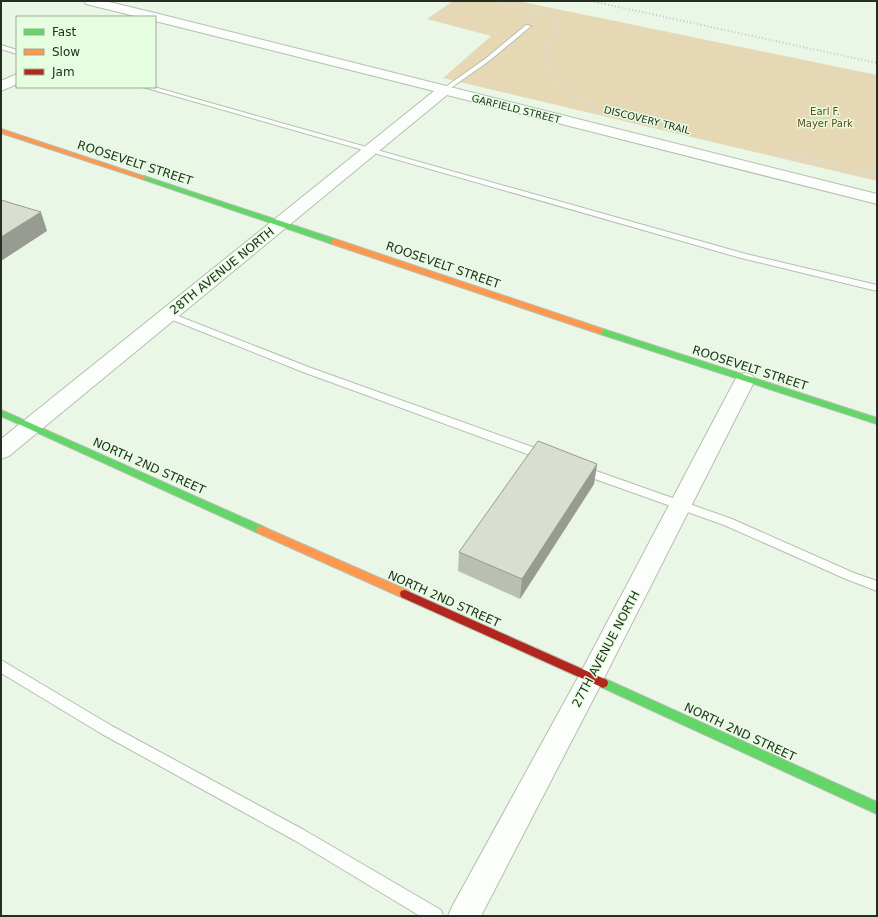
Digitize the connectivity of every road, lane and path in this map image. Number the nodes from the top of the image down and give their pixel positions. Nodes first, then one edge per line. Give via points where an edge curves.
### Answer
1 (90, 1) edge
2 (493, 1) edge
3 (154, 13) edge
4 (137, 15) edge
5 (528, 26) dead end
6 (1, 47) edge
7 (16, 52) edge
8 (16, 79) edge
9 (1, 87) edge
10 (150, 88) edge
11 (443, 91) junction
12 (605, 110) dead end
13 (1, 131) edge
14 (370, 150) junction
15 (780, 152) dead end
16 (877, 176) edge
17 (877, 199) edge
18 (281, 223) junction
19 (876, 285) edge
20 (168, 315) junction
21 (746, 380) junction
22 (1, 413) edge
23 (877, 421) edge
24 (31, 426) junction
25 (1, 451) edge
26 (558, 461) edge
27 (572, 466) edge
28 (680, 506) junction
29 (877, 586) edge
30 (1, 666) edge
31 (591, 678) junction
32 (877, 808) edge
33 (435, 916) edge
34 (464, 916) edge

1 - 4 street
2 - 12 path, DISCOVERY TRAIL via 546,12 560,25 546,43 548,72 571,95
3 - 4 street
3 - 11 street, GARFIELD STREET
5 - 11 lane via 487,60
6 - 7 lane
8 - 9 street
10 - 14 lane
11 - 14 street, 28TH AVENUE NORTH
11 - 17 street, GARFIELD STREET
13 - 18 street, ROOSEVELT STREET
14 - 18 street, 28TH AVENUE NORTH
14 - 19 lane via 744,256
15 - 16 path
18 - 20 street, 28TH AVENUE NORTH
18 - 21 street, ROOSEVELT STREET
20 - 24 street, 28TH AVENUE NORTH
20 - 26 lane via 403,406
21 - 23 street, ROOSEVELT STREET
21 - 28 street, 27TH AVENUE NORTH
22 - 24 street, NORTH 2ND STREET
24 - 25 street, 28TH AVENUE NORTH
24 - 31 street, NORTH 2ND STREET
27 - 28 lane
28 - 29 lane via 728,522
28 - 31 street, 27TH AVENUE NORTH
30 - 33 lane via 107,730 299,835
31 - 32 street, NORTH 2ND STREET
31 - 34 street, 27TH AVENUE NORTH

